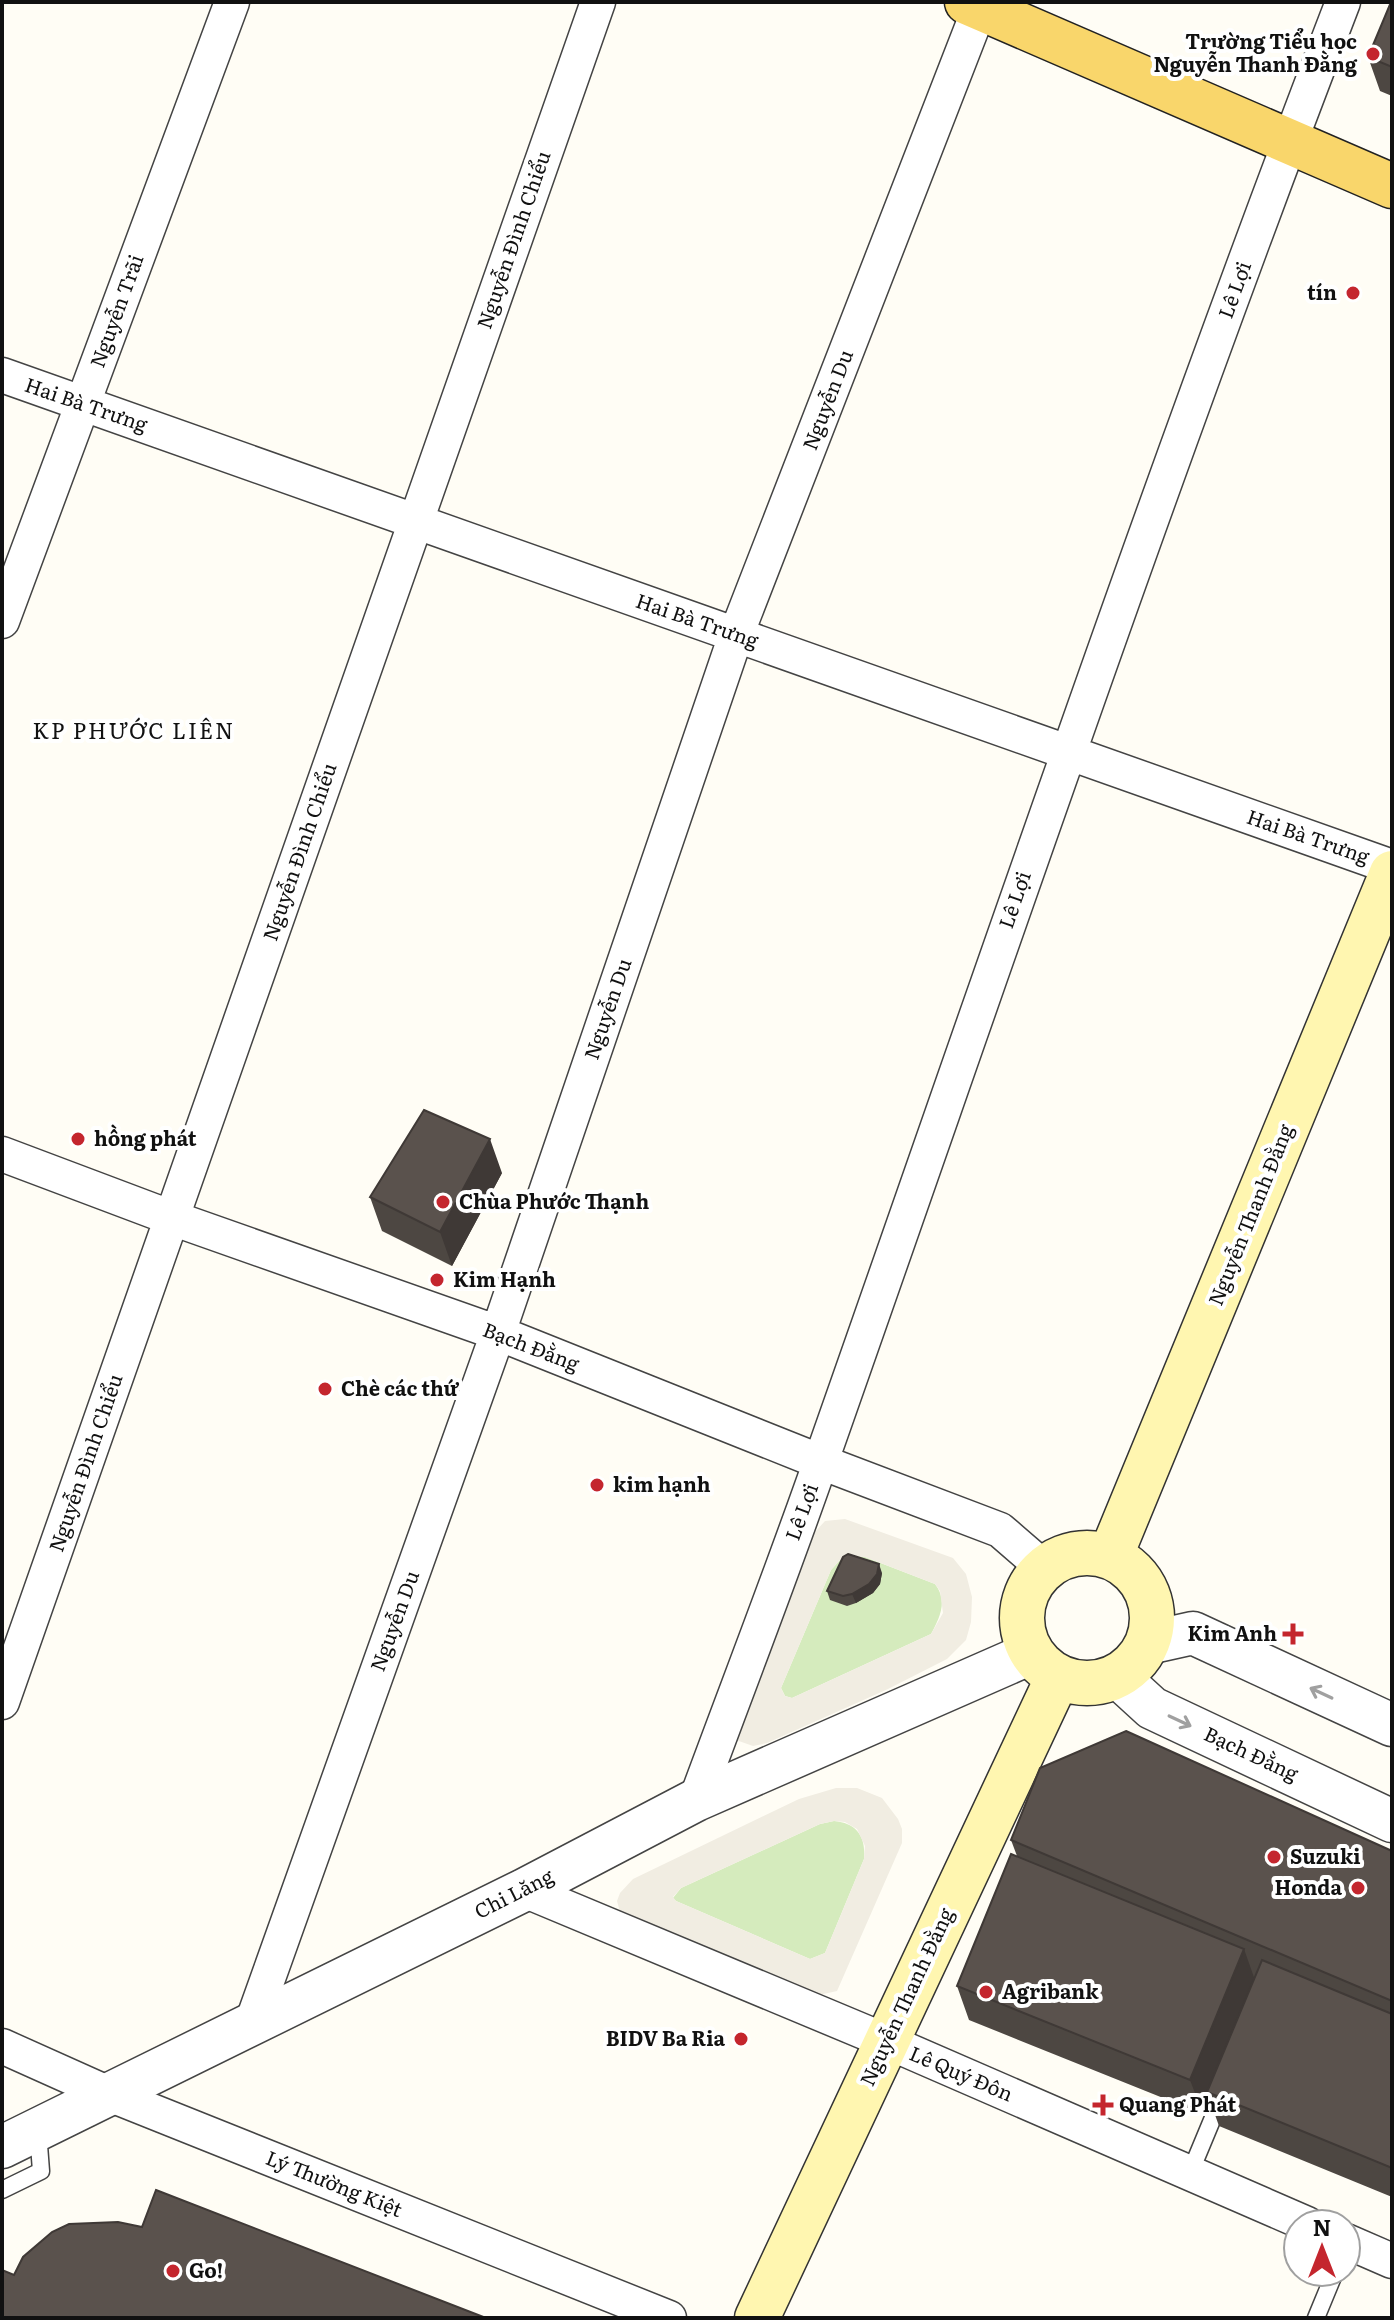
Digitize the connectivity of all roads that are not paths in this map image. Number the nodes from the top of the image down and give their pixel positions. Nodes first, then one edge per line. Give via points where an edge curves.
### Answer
1 (232, 2) edge
2 (598, 2) edge
3 (1343, 2) edge
4 (976, 4) edge
5 (1289, 141) junction
6 (1392, 186) edge
7 (2, 375) edge
8 (82, 404) junction
9 (415, 522) junction
10 (2, 621) edge
11 (736, 635) junction
12 (1067, 752) junction
13 (1392, 867) edge
14 (1392, 873) edge
15 (2, 1154) edge
16 (172, 1218) junction
17 (498, 1333) junction
18 (821, 1462) junction
19 (1110, 1557) junction
20 (1044, 1568) junction
21 (1148, 1643) junction
22 (1044, 1665) junction
23 (1117, 1676) junction
24 (2, 1702) edge
25 (1392, 1725) edge
26 (696, 1800) junction
27 (1392, 1821) edge
28 (524, 1890) junction
29 (252, 2023) junction
30 (886, 2041) junction
31 (2, 2046) edge
32 (1226, 2087) edge
33 (109, 2094) junction
34 (20, 2138) edge
35 (1190, 2173) junction
36 (2, 2190) edge
37 (1282, 2213) edge
38 (1362, 2254) edge
39 (1392, 2261) edge
40 (1328, 2288) edge
41 (669, 2318) edge
42 (757, 2318) edge
43 (1316, 2318) edge

1 - 8 street, Nguyễn Trãi
2 - 9 street, Nguyễn Đình Chiểu
3 - 5 street, Lê Lợi
4 - 5 main road
4 - 11 street, Nguyễn Du
5 - 6 main road
5 - 12 street, Lê Lợi
7 - 8 street, Hai Bà Trưng
8 - 9 street, Hai Bà Trưng
8 - 10 street, Nguyễn Trãi
9 - 11 street, Hai Bà Trưng
9 - 16 street, Nguyễn Đình Chiểu
11 - 12 street, Hai Bà Trưng
11 - 17 street, Nguyễn Du
12 - 13 street, Hai Bà Trưng
12 - 18 street, Lê Lợi
14 - 19 main road, Nguyễn Thanh Đằng
15 - 16 street, Bạch Đằng
16 - 17 street, Bạch Đằng
16 - 24 street, Nguyễn Đình Chiểu
17 - 18 street, Bạch Đằng
17 - 29 street, Nguyễn Du
18 - 20 street, Bạch Đằng via 1000,1530
18 - 26 street, Lê Lợi
19 - 20 main road via 1076,1554
19 - 21 main road via 1132,1570 1148,1592 1153,1617
20 - 22 main road via 1028,1591 1021,1617 1024,1636
21 - 23 main road via 1136,1662
25 -> 21 street via 1193,1633
22 - 23 main road via 1088,1684
22 - 26 street, Chi Lăng
22 - 30 main road, Nguyễn Thanh Đằng
23 -> 27 street, Bạch Đằng via 1152,1708 1344,1807
26 - 28 street, Chi Lăng
28 - 29 street, Chi Lăng
28 - 30 street, Lê Quý Đôn
29 - 33 street, Chi Lăng
30 - 35 street, Lê Quý Đôn
30 - 42 main road, Nguyễn Thanh Đằng
31 - 33 street, Lý Thường Kiệt
32 - 35 lane
33 - 34 street, Chi Lăng
33 - 41 street, Lý Thường Kiệt
34 - 36 lane via 41,2171
35 - 37 street, Lê Quý Đôn
38 - 39 street
40 - 43 lane

